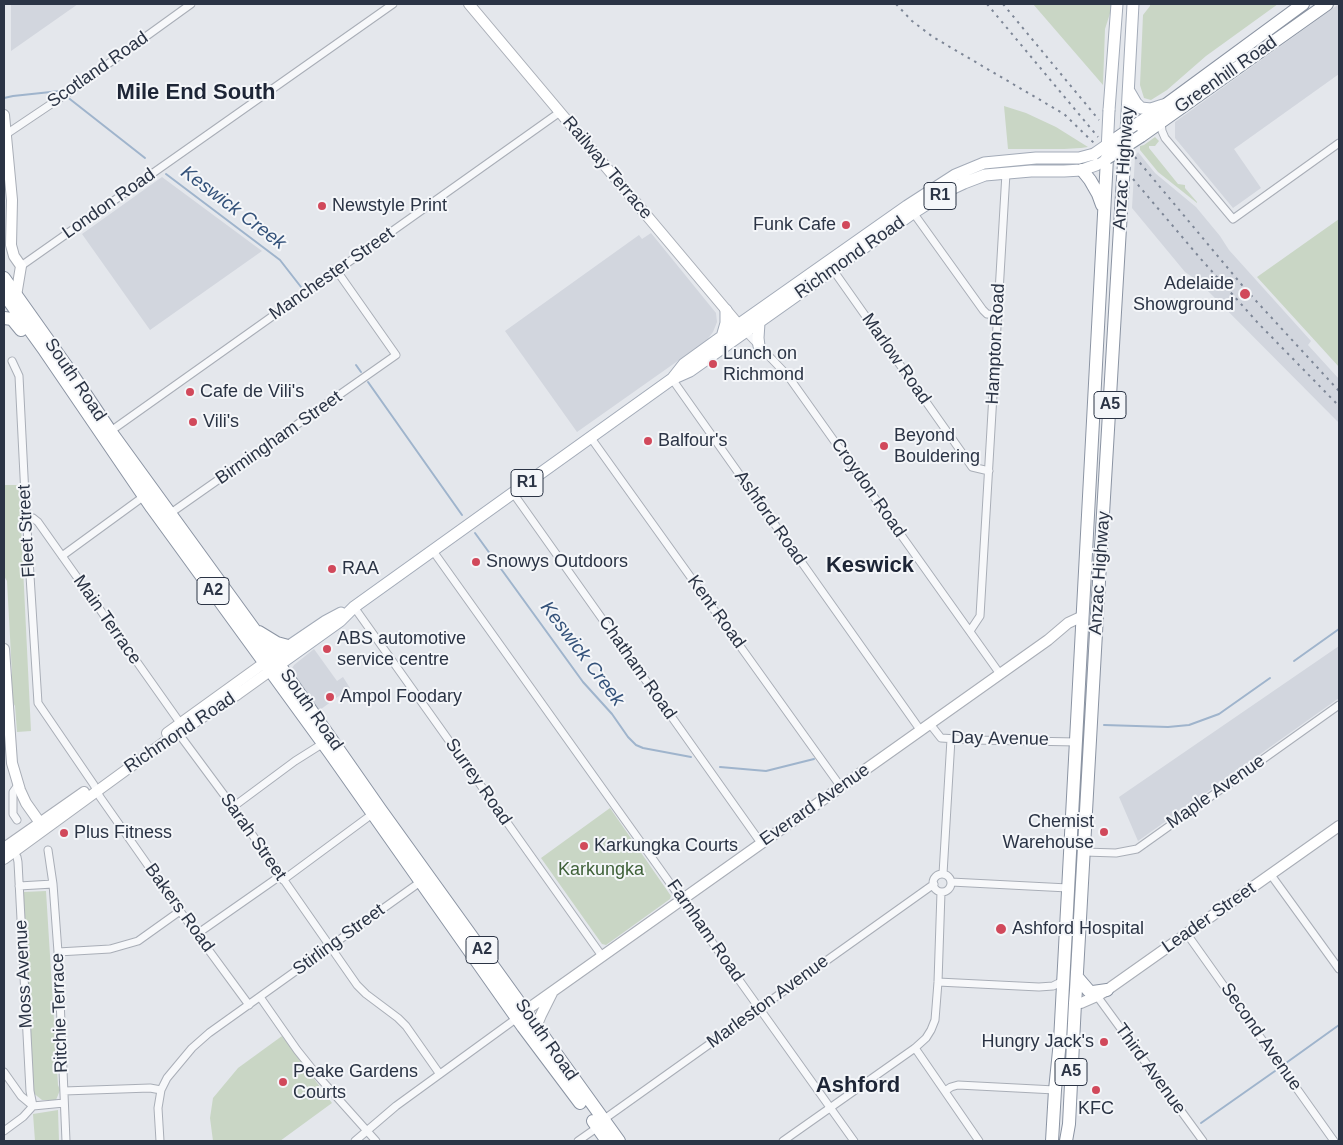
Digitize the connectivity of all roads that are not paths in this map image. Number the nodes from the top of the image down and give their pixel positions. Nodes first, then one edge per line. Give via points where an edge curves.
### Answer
1 (191, 4) edge
2 (392, 4) edge
3 (470, 4) edge
4 (1117, 4) edge
5 (1133, 4) edge
6 (1303, 4) edge
7 (1323, 6) edge
8 (1284, 18) junction
9 (1129, 91) junction
10 (1167, 104) junction
11 (560, 112) junction
12 (4, 115) edge
13 (1161, 122) junction
14 (1133, 129) junction
15 (5, 135) junction
16 (1339, 143) edge
17 (1125, 146) junction
18 (1102, 159) junction
19 (1004, 167) junction
20 (1082, 170) junction
21 (910, 209) junction
22 (1104, 210) junction
23 (21, 266) junction
24 (830, 266) junction
25 (337, 271) junction
26 (4, 276) edge
27 (10, 295) edge
28 (727, 311) junction
29 (997, 315) junction
30 (4, 318) edge
31 (755, 319) junction
32 (742, 328) junction
33 (722, 336) junction
34 (759, 346) junction
35 (45, 351) junction
36 (12, 361) dead end
37 (672, 379) junction
38 (107, 434) junction
39 (591, 438) junction
40 (989, 471) junction
41 (149, 493) junction
42 (513, 494) junction
43 (26, 517) junction
44 (166, 517) junction
45 (1088, 517) junction
46 (1103, 518) junction
47 (433, 551) junction
48 (62, 556) junction
49 (354, 607) junction
50 (1097, 616) junction
51 (1083, 621) junction
52 (254, 630) junction
53 (970, 631) junction
54 (288, 646) junction
55 (4, 649) edge
56 (272, 664) junction
57 (1000, 674) junction
58 (5, 684) edge
59 (38, 703) joint
60 (1339, 705) edge
61 (930, 724) junction
62 (179, 728) junction
63 (921, 730) junction
64 (951, 739) junction
65 (1076, 742) junction
66 (322, 744) junction
67 (1074, 778) junction
68 (1088, 779) junction
69 (18, 785) junction
70 (841, 787) junction
71 (95, 788) junction
72 (233, 807) junction
73 (377, 812) junction
74 (17, 820) dead end
75 (42, 826) junction
76 (1339, 826) edge
77 (1070, 840) junction
78 (761, 843) junction
79 (9, 848) edge
80 (48, 850) dead end
81 (1084, 852) junction
82 (4, 858) edge
83 (1069, 867) junction
84 (943, 874) junction
85 (1271, 874) junction
86 (281, 878) junction
87 (424, 878) junction
88 (951, 882) junction
89 (53, 884) junction
90 (934, 884) junction
91 (19, 886) junction
92 (1068, 888) junction
93 (942, 892) junction
94 (682, 900) junction
95 (180, 912) junction
96 (1066, 933) junction
97 (1080, 933) junction
98 (197, 934) junction
99 (1187, 934) junction
100 (330, 947) junction
101 (58, 952) junction
102 (602, 956) junction
103 (1339, 969) edge
104 (1077, 977) junction
105 (1063, 978) junction
106 (938, 982) junction
107 (554, 990) junction
108 (1102, 993) junction
109 (260, 997) junction
110 (1075, 1003) junction
111 (249, 1005) junction
112 (760, 1008) junction
113 (521, 1014) junction
114 (536, 1027) junction
115 (1060, 1041) junction
116 (915, 1048) junction
117 (4, 1072) edge
118 (439, 1073) junction
119 (161, 1090) junction
120 (1054, 1090) junction
121 (64, 1091) junction
122 (945, 1092) junction
123 (1070, 1101) junction
124 (64, 1103) junction
125 (33, 1106) junction
126 (830, 1108) junction
127 (1054, 1110) junction
128 (600, 1124) junction
129 (1069, 1124) junction
130 (4, 1130) edge
131 (366, 1131) junction
132 (1052, 1140) edge
133 (66, 1141) edge
134 (160, 1141) edge
135 (355, 1141) edge
136 (376, 1141) edge
137 (578, 1141) edge
138 (607, 1141) edge
139 (619, 1141) edge
140 (783, 1141) edge
141 (854, 1141) edge
142 (980, 1141) edge
143 (1066, 1141) edge
144 (1203, 1141) edge
145 (1334, 1141) edge

1 - 15 street, Scotland Road
2 - 23 street, London Road
3 - 11 street, Railway Terrace
4 - 18 main road, Anzac Highway, bridge
5 - 9 main road, Anzac Highway
6 - 8 highway, Greenhill Road / R1
7 - 8 highway via 1306,11 1292,21
7 - 13 highway, Greenhill Road / R1
8 - 10 highway, Greenhill Road / R1
9 - 10 main road via 1141,108
9 - 14 main road, Anzac Highway
10 - 14 highway, Greenhill Road / R1
11 - 25 street, Manchester Street
11 - 28 street, Railway Terrace
12 - 15 street
13 - 14 highway, Greenhill Road / R1
13 - 16 street via 1165,138 1233,219
14 - 17 highway, Greenhill Road / R1, bridge
14 - 18 highway, Greenhill Road / R1, bridge
15 - 23 street via 12,200 11,245
17 - 18 highway, Richmond Road / R1, bridge
17 - 46 highway, Anzac Highway / A5, bridge
18 - 19 main road, Richmond Road / R1 via 1036,158
18 - 20 main road, Richmond Road / R1
18 - 22 highway, Anzac Highway / A5
19 - 20 main road, Richmond Road / R1
19 - 21 main road, Richmond Road / R1 via 984,163 954,175
19 - 29 street, Hampton Road
20 - 22 highway
21 - 24 main road, Richmond Road / R1
21 - 29 street via 983,310
22 - 45 highway, Anzac Highway / A5
23 - 27 street
24 - 31 main road, Richmond Road / R1
24 - 40 street, Marlow Road via 972,467
25 - 38 street, Manchester Street
25 - 44 street, Birmingham Street via 396,355
26 - 27 highway, South Road / A2
27 - 35 highway, South Road / A2
27 - 38 highway, South Road / A2 via 70,371
28 - 31 main road via 737,317
28 - 32 street, Railway Terrace
28 - 33 main road
29 - 40 street, Hampton Road
30 - 35 highway via 15,321 32,345
31 - 32 main road, Richmond Road / R1
31 - 34 main road
32 - 33 main road, Richmond Road / R1
32 - 34 street, Croydon Road
32 - 37 main road, Richmond Road / R1 via 690,371
33 - 37 main road, Richmond Road / R1 via 684,364
34 - 53 street, Croydon Road via 788,376
35 - 38 highway, South Road / A2
36 - 43 street, Fleet Street via 19,376
37 - 39 main road, Richmond Road / R1
37 - 63 street, Ashford Road
38 - 41 highway, South Road / A2
39 - 42 main road, Richmond Road / R1
39 - 70 street, Kent Road
40 - 53 street, Hampton Road via 980,616
41 - 44 highway, South Road / A2
41 - 48 street
42 - 47 main road, Richmond Road / R1
42 - 78 street, Chatham Road
43 - 48 street, Main Terrace via 31,516 37,521
43 - 59 street, Fleet Street
44 - 52 highway, South Road / A2
44 - 56 highway, South Road / A2 via 217,596
45 - 46 highway
45 - 51 highway, Anzac Highway / A5
46 - 50 highway, Anzac Highway / A5
47 - 49 main road, Richmond Road / R1
47 - 94 street, Farnham Road
48 - 62 street, Main Terrace
49 - 54 main road, Richmond Road / R1
49 - 56 main road, Richmond Road / R1 via 340,621
49 - 102 street, Surrey Road
50 - 51 street, Everard Avenue
50 - 68 highway, Anzac Highway / A5
51 - 57 street, Everard Avenue via 1057,633
51 - 65 highway, Anzac Highway / A5
52 - 54 highway
52 - 56 highway, South Road / A2
53 - 57 street, Croydon Road
54 - 56 main road, Richmond Road / R1
55 - 58 street
56 - 62 street, Richmond Road
56 - 66 highway, South Road / A2
56 - 73 highway, South Road / A2
57 - 61 street, Everard Avenue
58 - 69 street via 12,763
59 - 71 street, Bakers Road
60 - 81 street, Maple Avenue via 1137,849 1116,853
61 - 63 street, Everard Avenue
61 - 64 street, Day Avenue via 941,738
62 - 71 street, Richmond Road
62 - 72 street, Sarah Street
63 - 70 street, Everard Avenue
64 - 65 street, Day Avenue
64 - 84 street
65 - 67 highway, Anzac Highway / A5
66 - 72 street
66 - 73 highway, South Road / A2
67 - 68 highway
67 - 77 highway, Anzac Highway / A5
68 - 81 highway, Anzac Highway / A5
69 - 74 street via 13,792 13,814
69 - 75 street
70 - 78 street, Everard Avenue
71 - 75 street, Richmond Road
71 - 95 street, Bakers Road
72 - 86 street, Sarah Street
73 - 86 street
73 - 87 highway, South Road / A2
75 - 79 street, Richmond Road
76 - 85 street, Leader Street
77 - 81 highway
77 - 83 highway, Anzac Highway / A5
78 - 94 street, Everard Avenue
79 - 82 street, Richmond Road
79 - 91 street, Moss Avenue via 17,857
80 - 89 street, Ritchie Terrace
81 - 83 highway via 1076,856
81 - 97 highway, Anzac Highway / A5
83 - 92 highway, Anzac Highway / A5
84 - 88 street
84 - 90 street via 936,877
85 - 99 street, Leader Street
85 - 103 street
86 - 98 street
86 - 100 street, Sarah Street
87 - 100 street, Stirling Street
87 - 113 highway, South Road / A2
88 - 92 street
88 - 93 street via 950,888
89 - 91 street
89 - 101 street, Ritchie Terrace
90 - 93 street
90 - 112 street, Marleston Avenue
91 - 125 street, Moss Avenue
92 - 96 highway, Anzac Highway / A5
93 - 106 street
94 - 102 street, Everard Avenue
94 - 112 street, Farnham Road
95 - 98 street, Bakers Road
95 - 101 street via 138,941 110,949
96 - 97 highway
96 - 105 highway, Anzac Highway / A5
97 - 104 highway, Anzac Highway / A5
98 - 111 street, Bakers Road
99 - 108 street, Leader Street
99 - 145 street, Second Avenue
100 - 109 street, Stirling Street
100 - 118 street, Sarah Street via 357,985 406,1026
101 - 121 street, Ritchie Terrace
102 - 107 street, Everard Avenue
104 - 108 highway via 1089,991
104 - 110 highway, Anzac Highway / A5
105 - 106 street via 1053,986 1039,987
105 - 110 highway via 1066,994
105 - 115 highway, Anzac Highway / A5
106 - 116 street via 935,1020 926,1038
107 - 113 street, Everard Avenue
107 - 114 street
108 - 110 street, Leader Street
108 - 144 street, Third Avenue
109 - 111 street, Stirling Street
109 - 131 street via 317,1076
110 - 115 highway
110 - 123 highway, Anzac Highway / A5
111 - 119 street, Stirling Street via 192,1048
112 - 126 street, Farnham Road
112 - 128 street, Marleston Avenue
113 - 114 highway, South Road / A2
113 - 118 street
113 - 128 highway, South Road / A2
114 - 128 highway, South Road / A2
115 - 120 highway, Anzac Highway / A5
116 - 122 street
116 - 126 street
117 - 125 street via 21,1096
118 - 131 street
119 - 121 street
119 - 134 street via 158,1108
120 - 122 street via 958,1085
120 - 127 highway, Anzac Highway / A5
121 - 124 street, Ritchie Terrace
122 - 142 street
123 - 127 highway via 1064,1111
123 - 129 highway, Anzac Highway / A5
124 - 125 street
124 - 133 street, Ritchie Terrace
125 - 130 street
126 - 140 street
126 - 141 street, Farnham Road
127 - 132 highway, Anzac Highway / A5
128 - 137 street, Marleston Avenue
128 - 138 highway, South Road / A2
128 - 139 highway, South Road / A2
129 - 132 highway via 1062,1120 1059,1122
129 - 143 highway, Anzac Highway / A5
131 - 135 street
131 - 136 street

